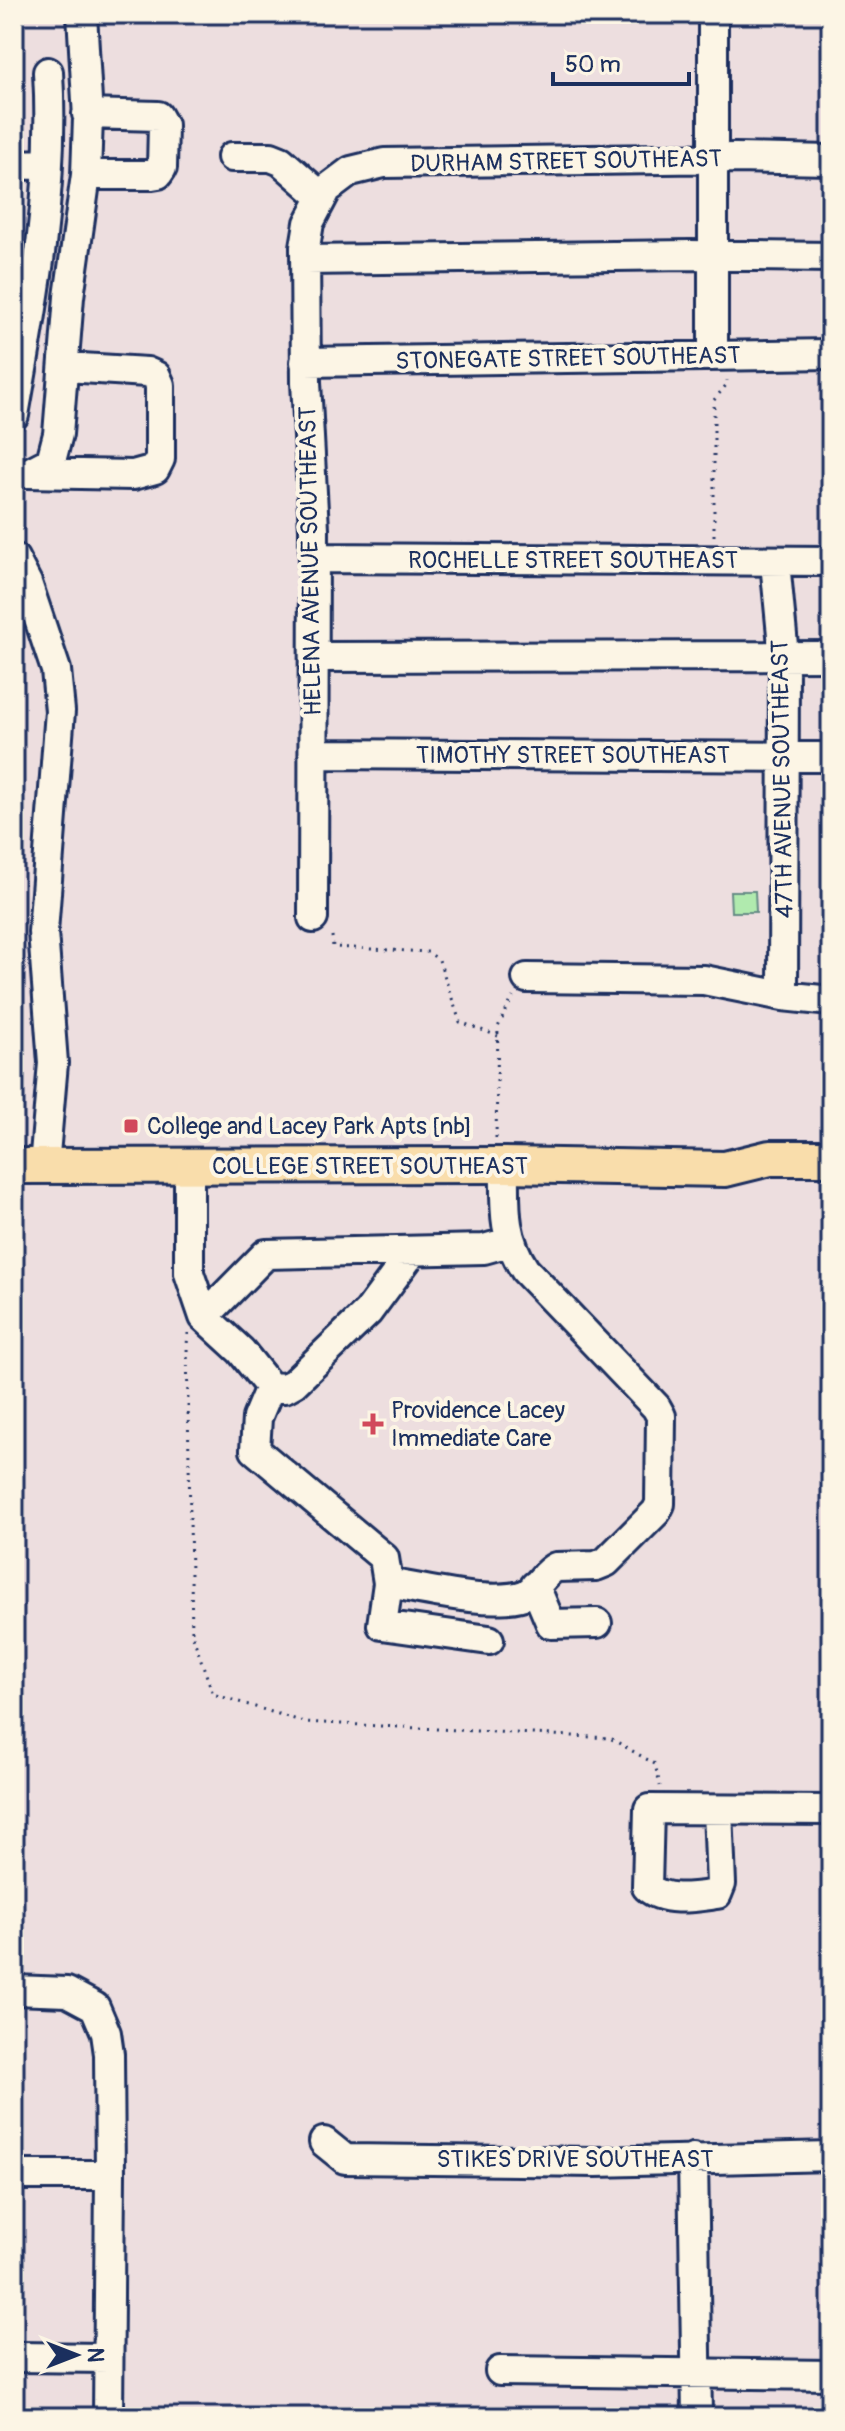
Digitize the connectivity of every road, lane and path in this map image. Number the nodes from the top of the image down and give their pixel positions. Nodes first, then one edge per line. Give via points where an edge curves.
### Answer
1 (82, 14) edge
2 (713, 14) edge
3 (48, 72) dead end
4 (87, 126) junction
5 (51, 135) junction
6 (232, 157) dead end
7 (713, 159) junction
8 (831, 160) edge
9 (48, 164) junction
10 (14, 165) edge
11 (86, 175) junction
12 (319, 201) junction
13 (713, 255) junction
14 (831, 257) edge
15 (305, 260) junction
16 (831, 354) edge
17 (305, 362) junction
18 (720, 366) junction
19 (65, 367) junction
20 (14, 415) edge
21 (21, 473) edge
22 (14, 558) edge
23 (315, 558) junction
24 (715, 561) junction
25 (831, 561) edge
26 (775, 562) junction
27 (784, 656) junction
28 (831, 656) edge
29 (315, 657) junction
30 (315, 754) junction
31 (784, 755) junction
32 (831, 757) edge
33 (323, 927) joint
34 (527, 978) joint
35 (783, 996) junction
36 (831, 1001) edge
37 (498, 1036) junction
38 (831, 1158) edge
39 (500, 1165) junction
40 (29, 1166) edge
41 (189, 1167) junction
42 (725, 1169) junction
43 (831, 1179) edge
44 (509, 1242) junction
45 (413, 1251) junction
46 (196, 1324) junction
47 (270, 1387) junction
48 (388, 1583) junction
49 (535, 1586) junction
50 (450, 1594) junction
51 (597, 1623) dead end
52 (444, 1633) junction
53 (489, 1640) dead end
54 (665, 1809) junction
55 (718, 1810) junction
56 (831, 1810) edge
57 (14, 1990) edge
58 (324, 2142) dead end
59 (831, 2156) edge
60 (693, 2158) junction
61 (14, 2175) edge
62 (110, 2175) junction
63 (14, 2357) edge
64 (108, 2358) junction
65 (500, 2371) dead end
66 (697, 2372) junction
67 (831, 2375) edge
68 (108, 2417) edge
69 (697, 2417) edge

1 - 4 street
2 - 7 street
3 - 5 street
4 - 5 street
4 - 11 street
4 - 11 street via 158,116 163,125 158,174
5 - 9 street
6 - 12 street via 281,161
7 - 8 street, DURHAM STREET SOUTHEAST
7 - 12 street, DURHAM STREET SOUTHEAST via 384,163 341,176
7 - 13 street
9 - 10 street
9 - 20 street via 30,327
11 - 19 street
12 - 15 street, HELENA AVENUE SOUTHEAST via 307,233
13 - 14 street
13 - 15 street
13 - 18 street
15 - 17 street, HELENA AVENUE SOUTHEAST
16 - 18 street, STONEGATE STREET SOUTHEAST
17 - 18 street, STONEGATE STREET SOUTHEAST
17 - 23 street, HELENA AVENUE SOUTHEAST
18 - 24 path via 727,384 714,400
19 - 21 street via 51,461
19 - 21 street via 156,376 160,459 155,469 133,475
22 - 40 street via 56,670 60,711 43,932 53,1063
23 - 24 street, ROCHELLE STREET SOUTHEAST
23 - 29 street, HELENA AVENUE SOUTHEAST
24 - 26 street, ROCHELLE STREET SOUTHEAST
25 - 26 street, ROCHELLE STREET SOUTHEAST
26 - 27 street, 47TH AVENUE SOUTHEAST
27 - 28 street
27 - 29 street
27 - 31 street, 47TH AVENUE SOUTHEAST
29 - 30 street, HELENA AVENUE SOUTHEAST
30 - 31 street, TIMOTHY STREET SOUTHEAST
30 - 33 street, HELENA AVENUE SOUTHEAST
31 - 32 street, TIMOTHY STREET SOUTHEAST
31 - 35 street, 47TH AVENUE SOUTHEAST
33 - 37 path via 333,947 428,952 439,960 460,1022
34 - 35 street via 704,980
34 - 37 path via 508,1003
35 - 36 street
37 - 39 path
38 - 42 main road, COLLEGE STREET SOUTHEAST via 770,1158
39 - 41 main road, COLLEGE STREET SOUTHEAST
39 - 42 main road, COLLEGE STREET SOUTHEAST
39 - 44 street
40 - 41 main road, COLLEGE STREET SOUTHEAST
41 - 46 street via 189,1273
42 - 43 main road, COLLEGE STREET SOUTHEAST via 765,1179
44 - 45 street via 484,1249
44 - 49 street via 525,1270 656,1407 662,1427 656,1512 606,1562 556,1567
45 - 46 street via 266,1254
45 - 47 street via 368,1312 294,1383
46 - 47 street via 241,1351
46 - 54 path via 187,1345 192,1634 213,1694 304,1722 610,1738 655,1764
47 - 48 street via 257,1418 255,1450 384,1558
48 - 50 street
48 - 52 street via 382,1625
49 - 50 street via 527,1594 503,1599
49 - 51 street via 551,1624
50 - 52 street
52 - 53 street
54 - 55 street
54 - 55 street via 649,1809 647,1887 668,1897 717,1894
55 - 56 street
57 - 62 street via 67,1992 95,2007 109,2054
58 - 60 street, STIKES DRIVE SOUTHEAST via 345,2159
59 - 60 street, STIKES DRIVE SOUTHEAST
60 - 66 street
61 - 62 street
62 - 64 street
63 - 64 street
64 - 68 street
65 - 66 street
66 - 67 street
66 - 69 street

